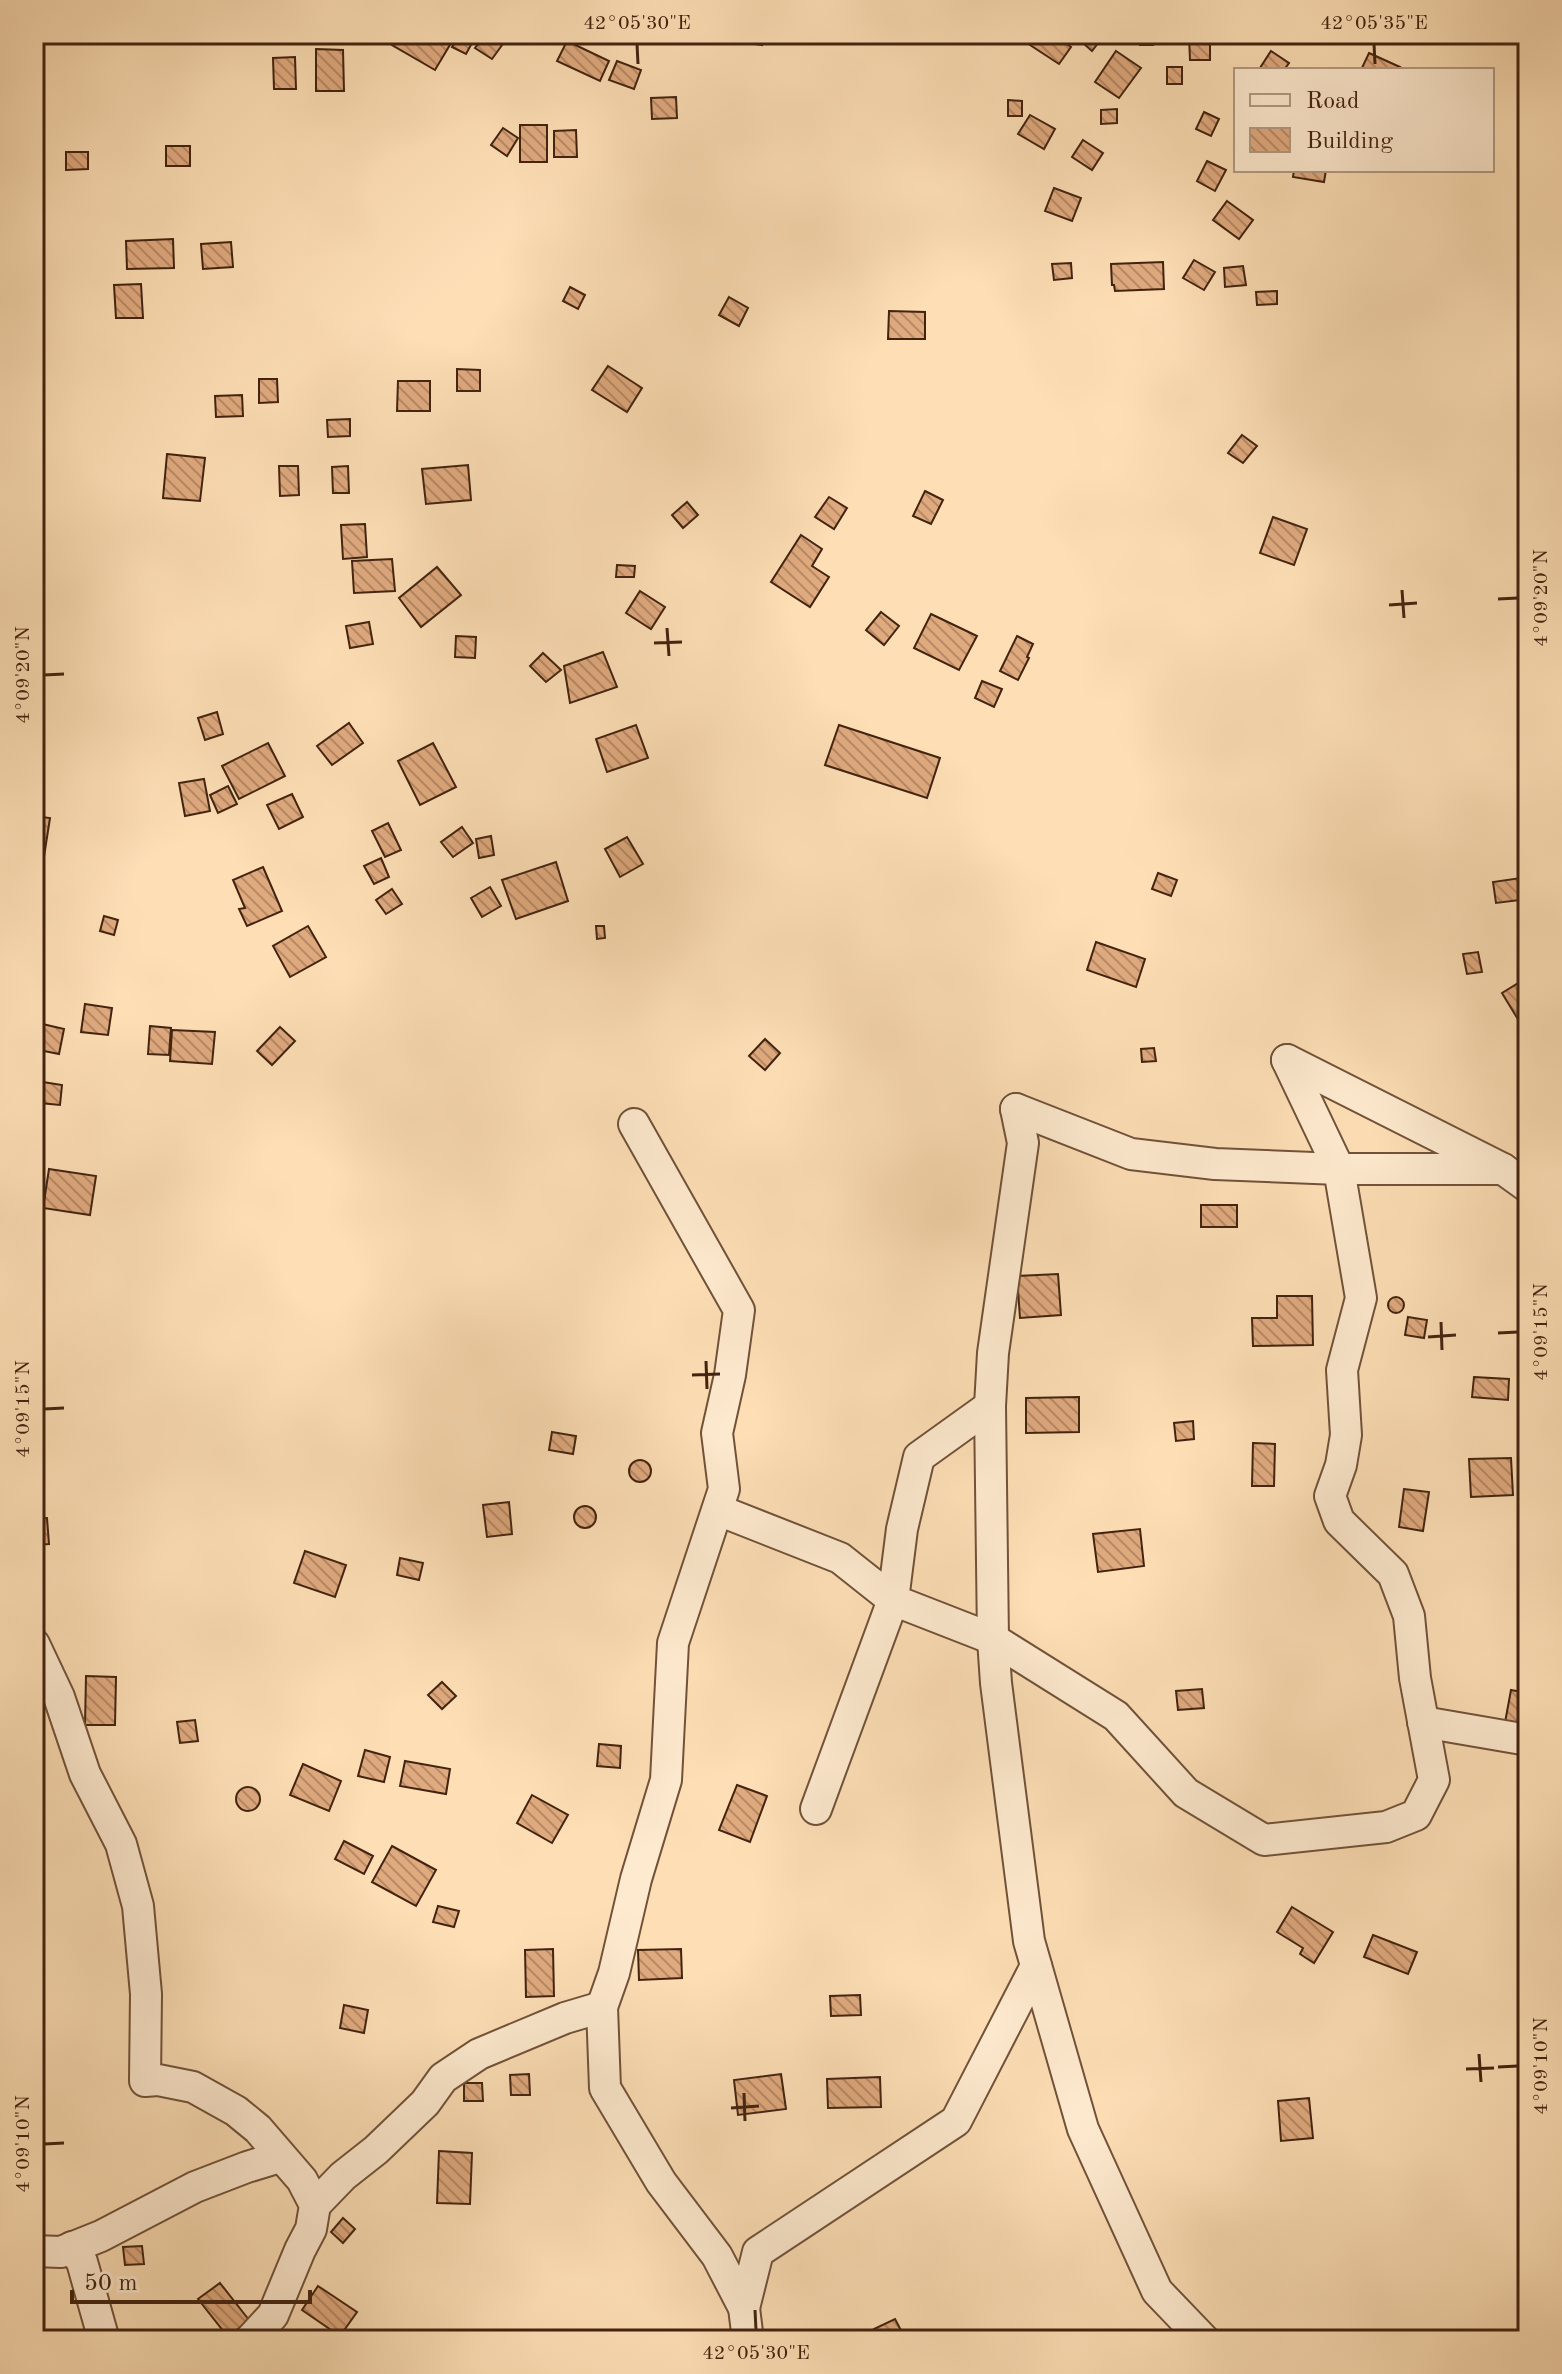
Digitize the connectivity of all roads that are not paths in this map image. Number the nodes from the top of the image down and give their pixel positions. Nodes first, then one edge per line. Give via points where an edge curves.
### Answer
1 (634, 1124) dead end
2 (1339, 1169) junction
3 (1503, 1169) junction
4 (1528, 1187) edge
5 (990, 1406) junction
6 (718, 1510) junction
7 (893, 1600) junction
8 (993, 1639) junction
9 (34, 1644) edge
10 (1423, 1722) junction
11 (1528, 1740) edge
12 (816, 1809) dead end
13 (1036, 1966) junction
14 (602, 2007) junction
15 (280, 2157) junction
16 (315, 2205) junction
17 (72, 2247) junction
18 (34, 2251) edge
19 (744, 2308) junction
20 (104, 2340) edge
21 (250, 2340) edge
22 (748, 2340) edge
23 (1204, 2340) edge

1 - 6 street via 739,1310 717,1433 724,1489
2 - 3 street
2 - 3 street via 1287,1060
2 - 5 street via 1131,1154 1016,1109 1023,1143
2 - 10 street via 1361,1298 1342,1370 1346,1435 1330,1496 1339,1521 1393,1574 1409,1616
3 - 4 street
5 - 7 street via 919,1457
5 - 8 street
6 - 7 street via 840,1558
6 - 14 street via 673,1643 666,1780
7 - 8 street
7 - 12 street
8 - 10 street via 1116,1716 1186,1793 1264,1840 1386,1827 1416,1815 1434,1780
8 - 13 street
9 - 15 street via 85,1774 121,1844 138,1906 146,1994 145,2081 193,2087 225,2105 258,2129
10 - 11 street
13 - 19 street via 956,2121 758,2252
13 - 23 street via 1083,2129 1157,2291
14 - 16 street via 479,2054 443,2078 425,2103
14 - 19 street via 605,2088 661,2182 717,2256
15 - 16 street via 302,2180
15 - 17 street via 195,2187
16 - 21 street via 311,2229 273,2315
17 - 18 street
17 - 20 street via 82,2262
19 - 22 street

